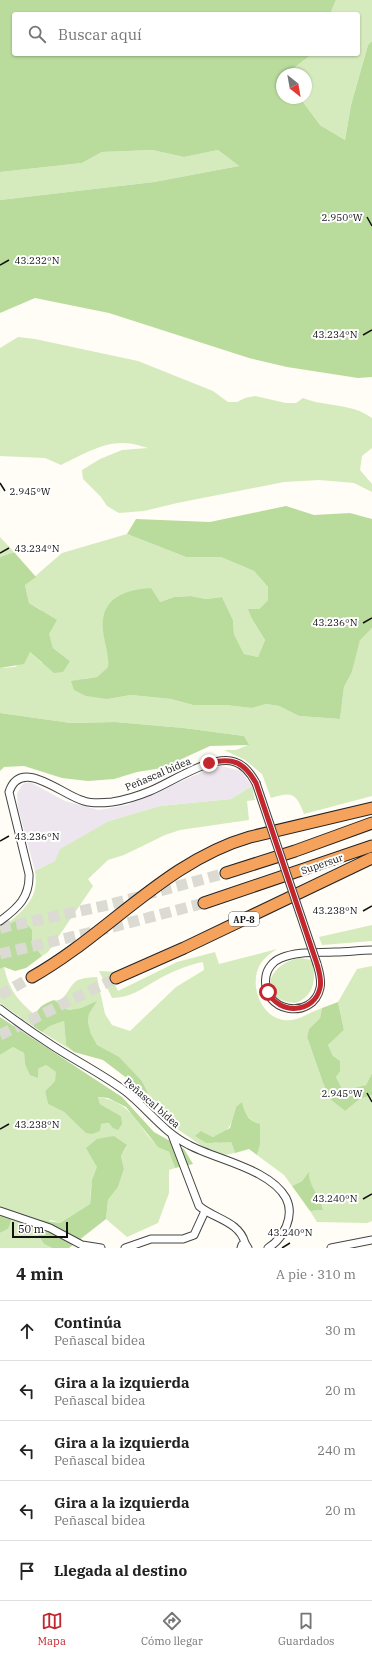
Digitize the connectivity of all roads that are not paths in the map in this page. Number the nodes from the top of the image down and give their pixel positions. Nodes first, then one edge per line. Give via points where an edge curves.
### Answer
1 (372, 808) edge
2 (372, 823) edge
3 (372, 846) edge
4 (372, 858) edge
5 (226, 872) tunnel mouth
6 (204, 903) tunnel mouth
7 (0, 921) edge
8 (372, 950) edge
9 (32, 977) tunnel mouth
10 (116, 978) tunnel mouth
11 (0, 1009) edge
12 (172, 1135) junction
13 (0, 1211) edge
14 (205, 1211) junction
15 (372, 1240) edge
16 (245, 1246) edge
17 (101, 1248) edge
18 (125, 1248) edge
19 (268, 1248) edge
20 (331, 1248) edge

1 - 9 highway via 245,839 206,854 63,959
2 - 5 highway via 295,851
3 - 6 highway, Supersur
4 - 10 highway, AP-8
7 - 8 street, Peñascal bidea, bridge via 17,909 28,887 28,874 9,792 13,782 32,777 84,802 107,803 132,797 219,761 236,762 250,772 256,783 317,964 320,977 317,996 302,1008 292,1010 276,1004 271,998 266,987 267,972 278,959 295,954
11 - 12 street, Peñascal bidea via 48,1043 124,1090
12 - 14 street via 199,1206
12 - 19 street, Peñascal bidea via 190,1146 263,1176 277,1186 286,1199 288,1222 283,1234
13 - 17 street via 50,1228 82,1245
14 - 16 street via 235,1227 243,1236
14 - 18 street via 194,1235 183,1239 151,1239
15 - 20 street

